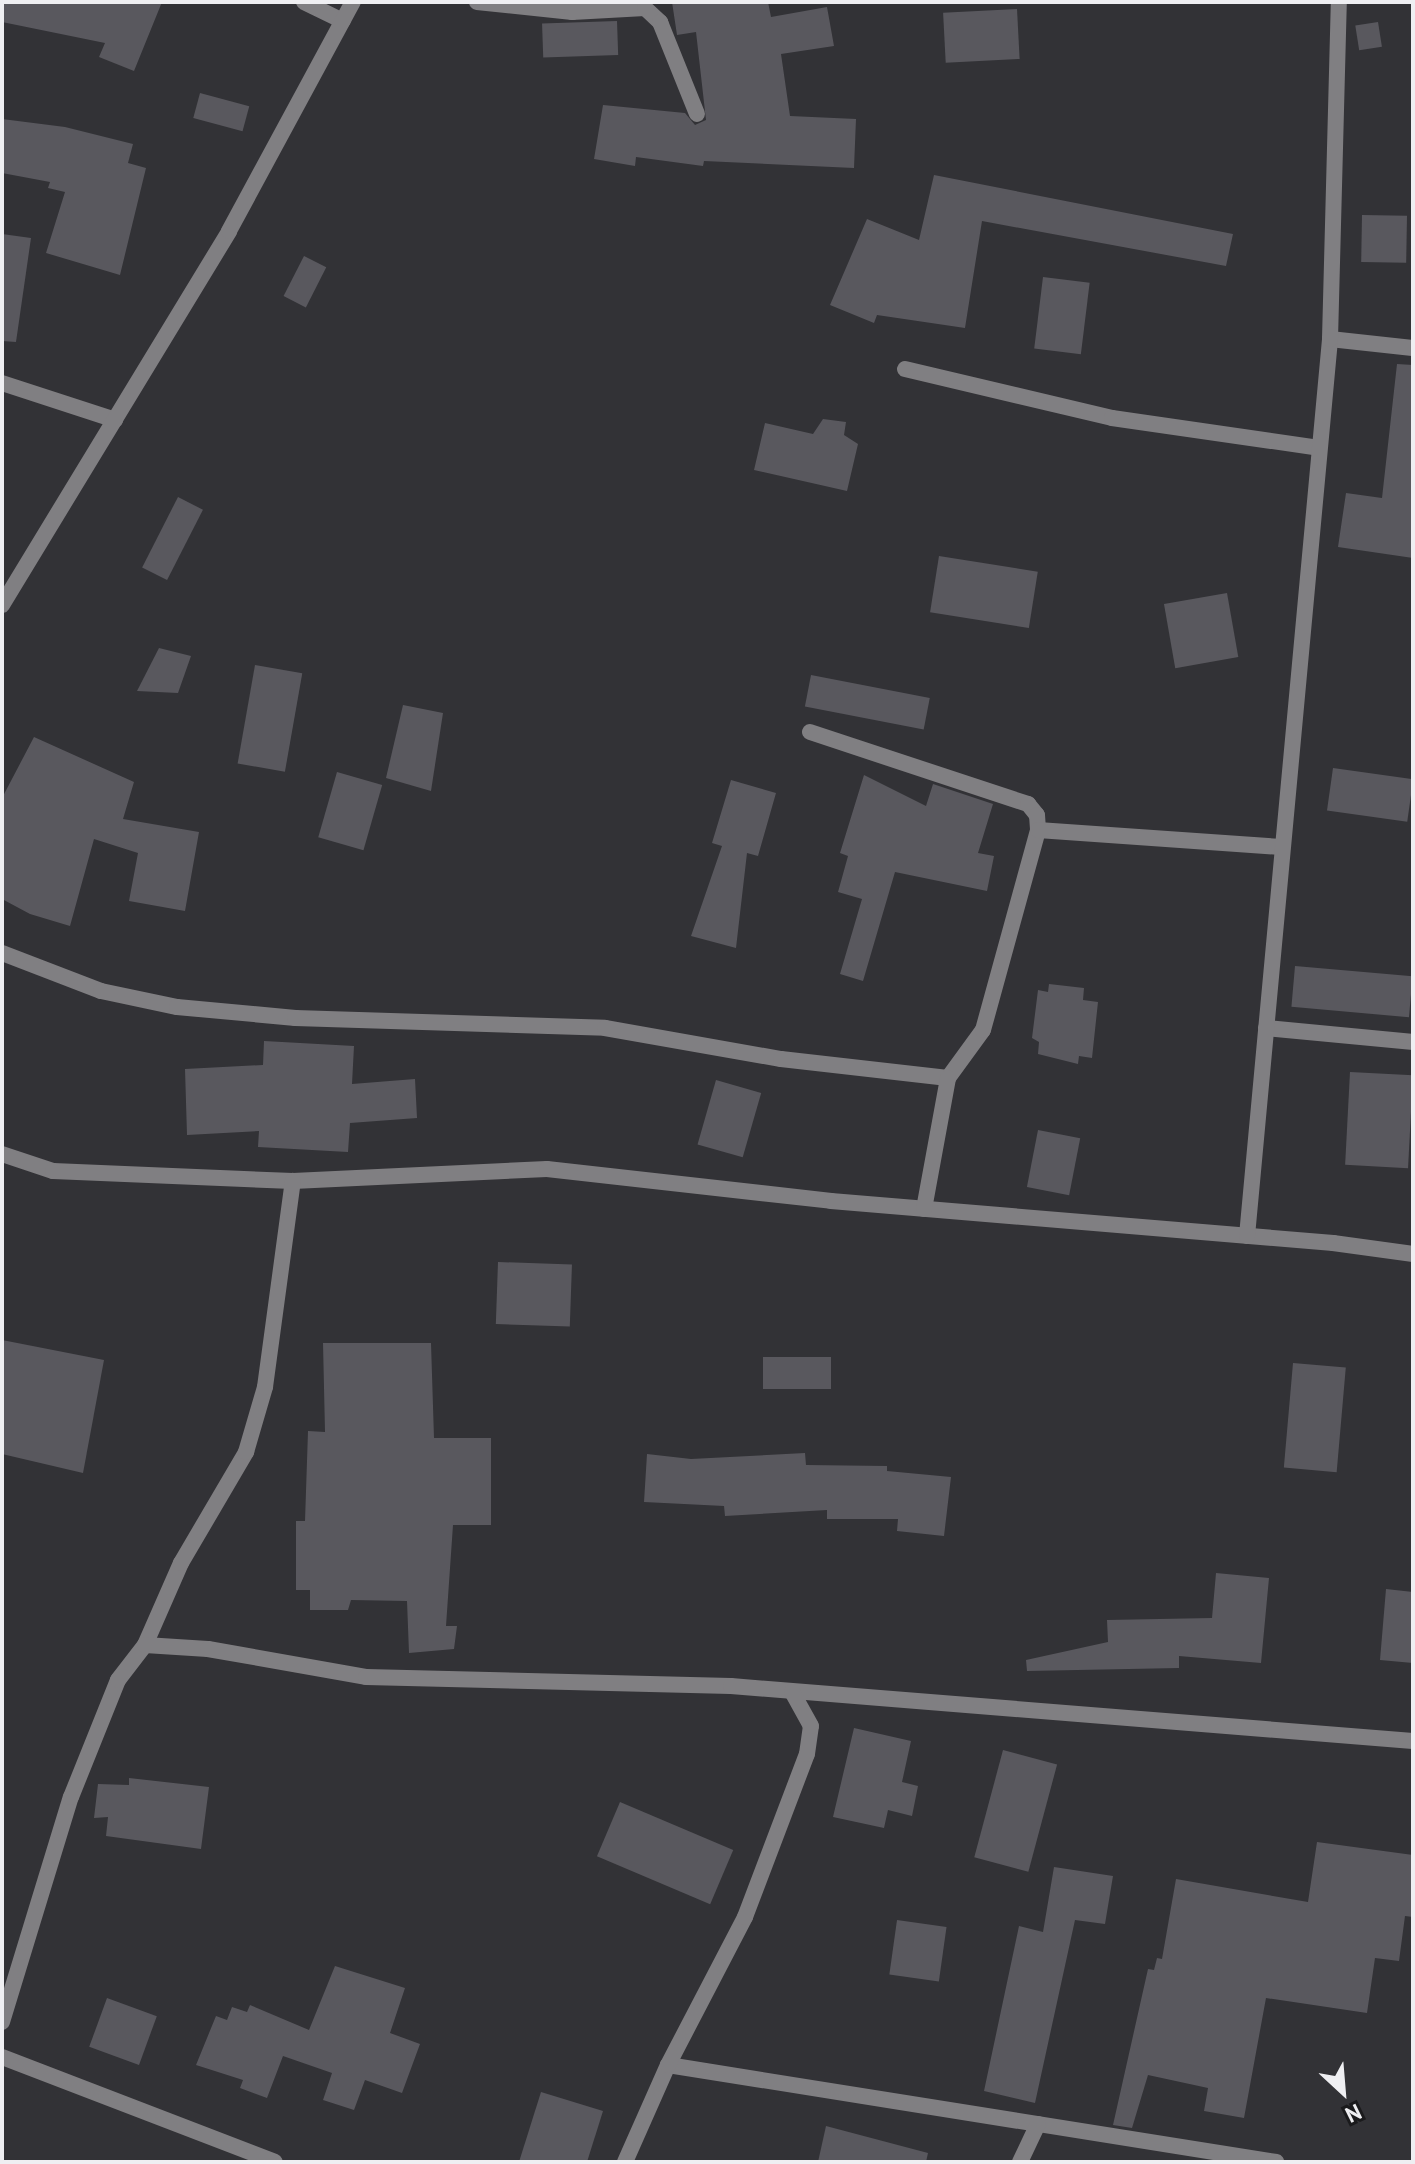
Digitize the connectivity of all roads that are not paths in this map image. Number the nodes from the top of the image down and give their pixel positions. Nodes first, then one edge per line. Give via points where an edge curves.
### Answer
1 (304, 2) edge
2 (353, 2) edge
3 (477, 2) edge
4 (1339, 2) edge
5 (343, 21) junction
6 (697, 114) dead end
7 (1330, 339) junction
8 (1413, 348) edge
9 (905, 369) dead end
10 (2, 383) edge
11 (115, 420) junction
12 (1319, 448) junction
13 (2, 605) edge
14 (810, 732) dead end
15 (1038, 830) junction
16 (1281, 847) junction
17 (2, 953) edge
18 (1266, 1028) junction
19 (1413, 1042) edge
20 (948, 1078) junction
21 (2, 1154) edge
22 (293, 1181) junction
23 (924, 1209) junction
24 (1247, 1236) junction
25 (1413, 1254) edge
26 (145, 1645) junction
27 (792, 1692) junction
28 (1413, 1741) edge
29 (2, 2022) edge
30 (2, 2057) edge
31 (668, 2065) junction
32 (1038, 2124) junction
33 (275, 2162) edge
34 (625, 2162) edge
35 (1020, 2162) edge
36 (1276, 2162) edge

1 - 5 street
2 - 5 street
3 - 6 street via 572,12 645,8 660,22
4 - 7 street
5 - 11 street via 229,231
7 - 8 street
7 - 12 street
9 - 12 street via 1112,418
10 - 11 street
11 - 13 street
12 - 16 street
14 - 15 street via 1028,804 1037,815
15 - 16 street
15 - 20 street via 983,1030
16 - 18 street
17 - 20 street via 101,991 177,1007 295,1018 605,1028 766,1057
18 - 19 street
18 - 24 street
20 - 23 street
21 - 22 street via 53,1171
22 - 23 street via 547,1169
22 - 26 street via 265,1387 246,1452 181,1563
23 - 24 street
24 - 25 street
26 - 27 street via 208,1649 366,1677
26 - 29 street via 118,1680 71,1797
27 - 28 street
27 - 31 street via 811,1726 807,1754 745,1917
30 - 33 street
31 - 32 street
31 - 34 street
32 - 35 street
32 - 36 street

